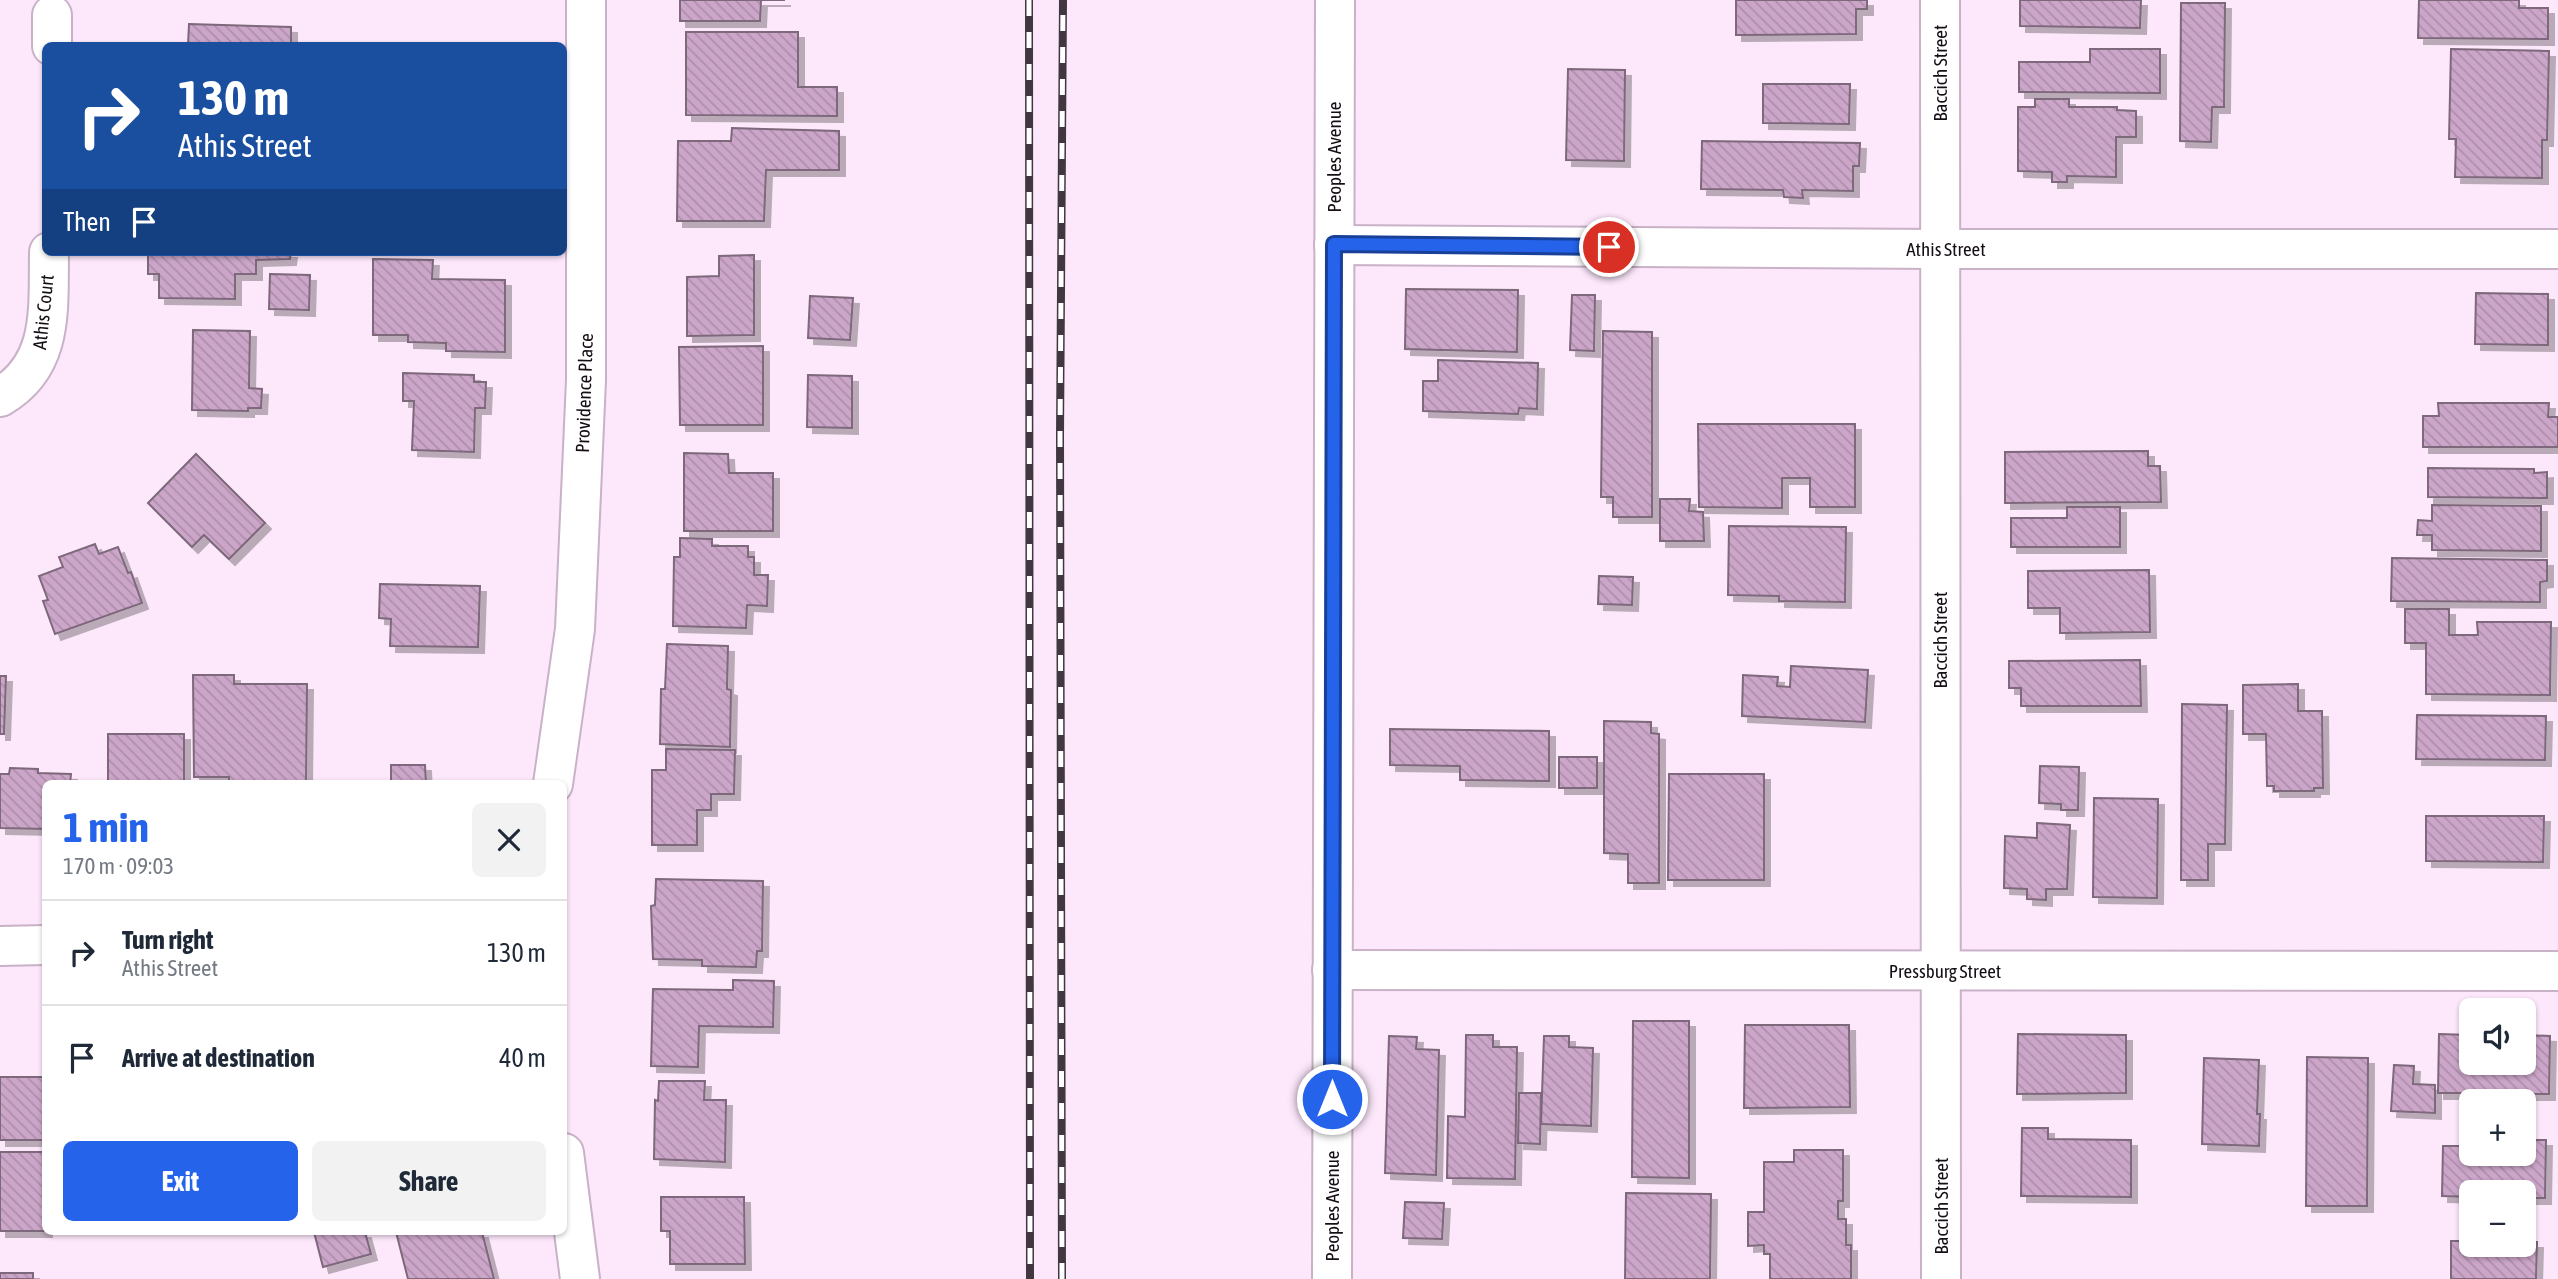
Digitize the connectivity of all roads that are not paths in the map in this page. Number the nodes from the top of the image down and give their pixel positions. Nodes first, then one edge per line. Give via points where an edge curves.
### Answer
1 (586, 0) edge
2 (1335, 0) edge
3 (1940, 0) edge
4 (1334, 244) junction
5 (1940, 249) junction
6 (2558, 249) edge
7 (49, 256) edge
8 (0, 397) edge
9 (554, 780) edge
10 (42, 945) edge
11 (0, 946) edge
12 (1332, 970) junction
13 (1941, 971) junction
14 (2558, 971) edge
15 (567, 1177) edge
16 (580, 1279) edge
17 (1332, 1279) edge
18 (1941, 1279) edge

1 - 9 street, Providence Place via 586,380 575,629
2 - 4 street, Peoples Avenue
3 - 5 street, Baccich Street
4 - 5 street, Athis Street
4 - 12 street, Peoples Avenue
5 - 6 street, Athis Street
5 - 13 street, Baccich Street
7 - 8 street, Athis Court via 45,335 38,361 22,381
10 - 11 street
12 - 13 street, Pressburg Street
12 - 17 street, Peoples Avenue
13 - 14 street, Pressburg Street
13 - 18 street, Baccich Street
15 - 16 street

